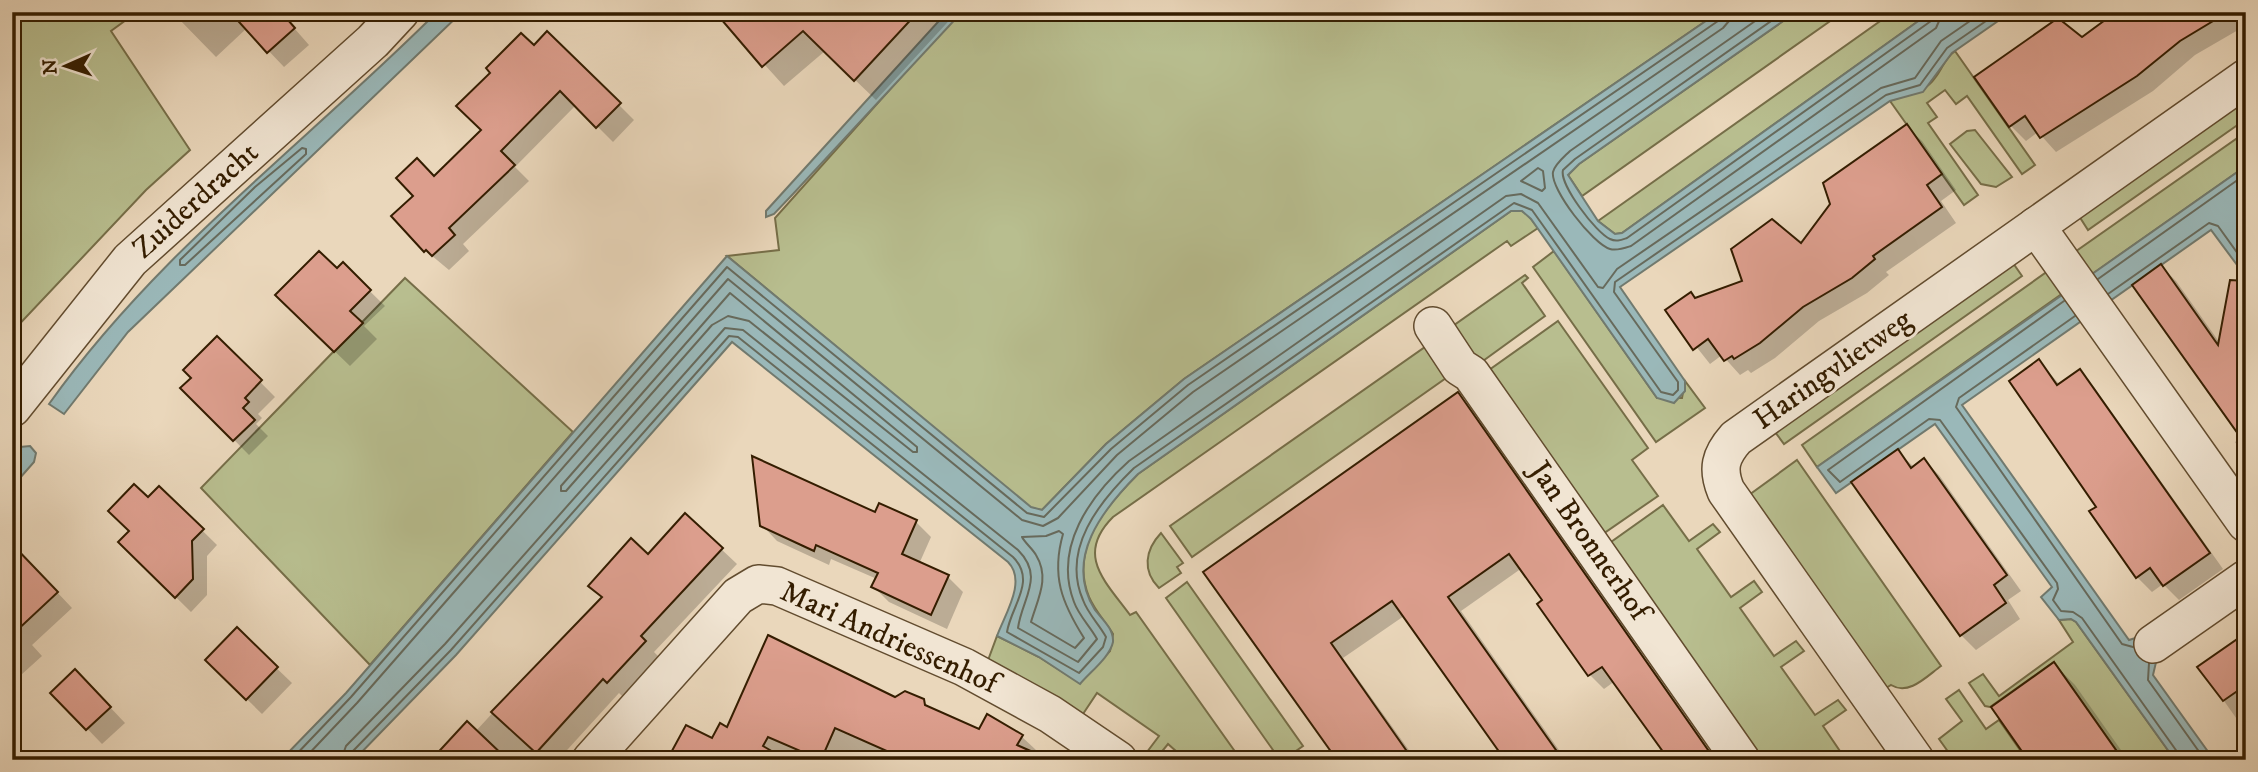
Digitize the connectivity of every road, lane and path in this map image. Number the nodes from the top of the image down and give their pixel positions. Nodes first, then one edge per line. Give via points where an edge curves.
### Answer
1 (400, 12) edge
2 (2246, 78) edge
3 (2036, 226) junction
4 (1433, 326) dead end
5 (12, 408) edge
6 (2246, 523) edge
7 (2246, 579) edge
8 (2153, 644) dead end
9 (1913, 759) edge
10 (591, 760) edge
11 (1118, 760) edge
12 (1741, 760) edge

1 - 5 street, Zuiderdracht via 130,260
2 - 3 street, Haringvlietweg
3 - 6 street
3 - 9 street, Haringvlietweg via 1736,438 1721,459 1720,478 1726,491
4 - 12 street, Jan Bronnerhof
7 - 8 street
10 - 11 street, Mari Andriessenhof via 738,596 758,584 777,586 964,667 1050,714

